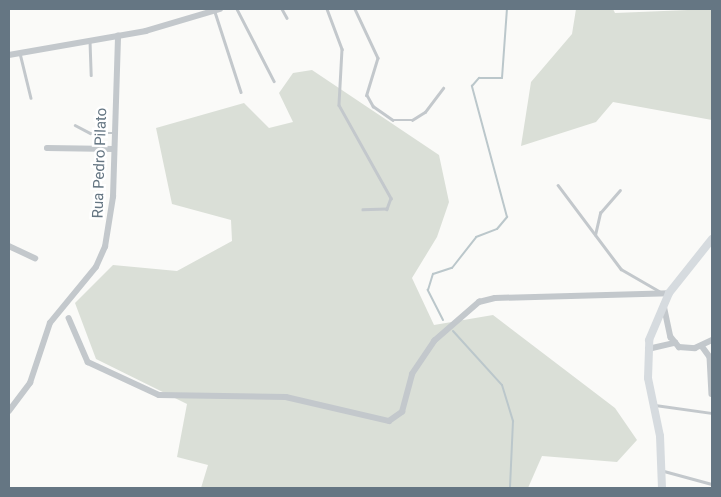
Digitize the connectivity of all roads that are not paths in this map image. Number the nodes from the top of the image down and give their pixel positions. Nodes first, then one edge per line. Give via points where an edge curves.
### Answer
1 (238, 9) edge
2 (282, 9) edge
3 (327, 9) edge
4 (355, 9) edge
5 (217, 10) edge
6 (286, 18) dead end
7 (118, 36) junction
8 (90, 40) junction
9 (20, 51) junction
10 (9, 55) edge
11 (91, 74) dead end
12 (274, 81) dead end
13 (443, 88) dead end
14 (241, 92) dead end
15 (31, 98) dead end
16 (75, 125) dead end
17 (112, 132) junction
18 (47, 148) dead end
19 (113, 149) junction
20 (558, 185) dead end
21 (620, 190) dead end
22 (363, 210) dead end
23 (595, 236) junction
24 (712, 239) edge
25 (9, 246) edge
26 (35, 258) dead end
27 (660, 292) junction
28 (670, 292) junction
29 (664, 303) junction
30 (69, 318) dead end
31 (712, 340) edge
32 (675, 344) junction
33 (702, 346) junction
34 (648, 349) junction
35 (712, 394) edge
36 (653, 405) junction
37 (9, 411) edge
38 (712, 413) edge
39 (663, 470) junction
40 (712, 484) edge
41 (662, 488) edge

1 - 12 lane
2 - 6 lane
3 - 22 lane via 342,49 339,105 391,198 387,210
4 - 13 lane via 378,58 367,95 373,106 393,120 412,120 426,112
5 - 7 street
5 - 14 lane
7 - 8 street
7 - 17 street, Rua Pedro Pilato
8 - 9 street
8 - 11 lane
9 - 10 street
9 - 15 lane
16 - 17 lane via 90,133
17 - 19 street, Rua Pedro Pilato
18 - 19 street
19 - 37 street, Rua Pedro Pilato via 112,218 103,254 50,323 30,383
20 - 23 lane
21 - 23 lane via 600,213
23 - 27 lane via 634,280
24 - 28 street
25 - 26 street
27 - 28 street
27 - 30 street via 565,299 495,298 479,302 434,341 412,374 402,412 389,421 286,397 159,395 88,362
28 - 29 street
29 - 32 street
29 - 34 street
31 - 33 street
32 - 33 street via 685,349
32 - 34 street
33 - 35 street via 710,357
34 - 36 street
36 - 38 lane
36 - 39 street
39 - 40 lane
39 - 41 street

